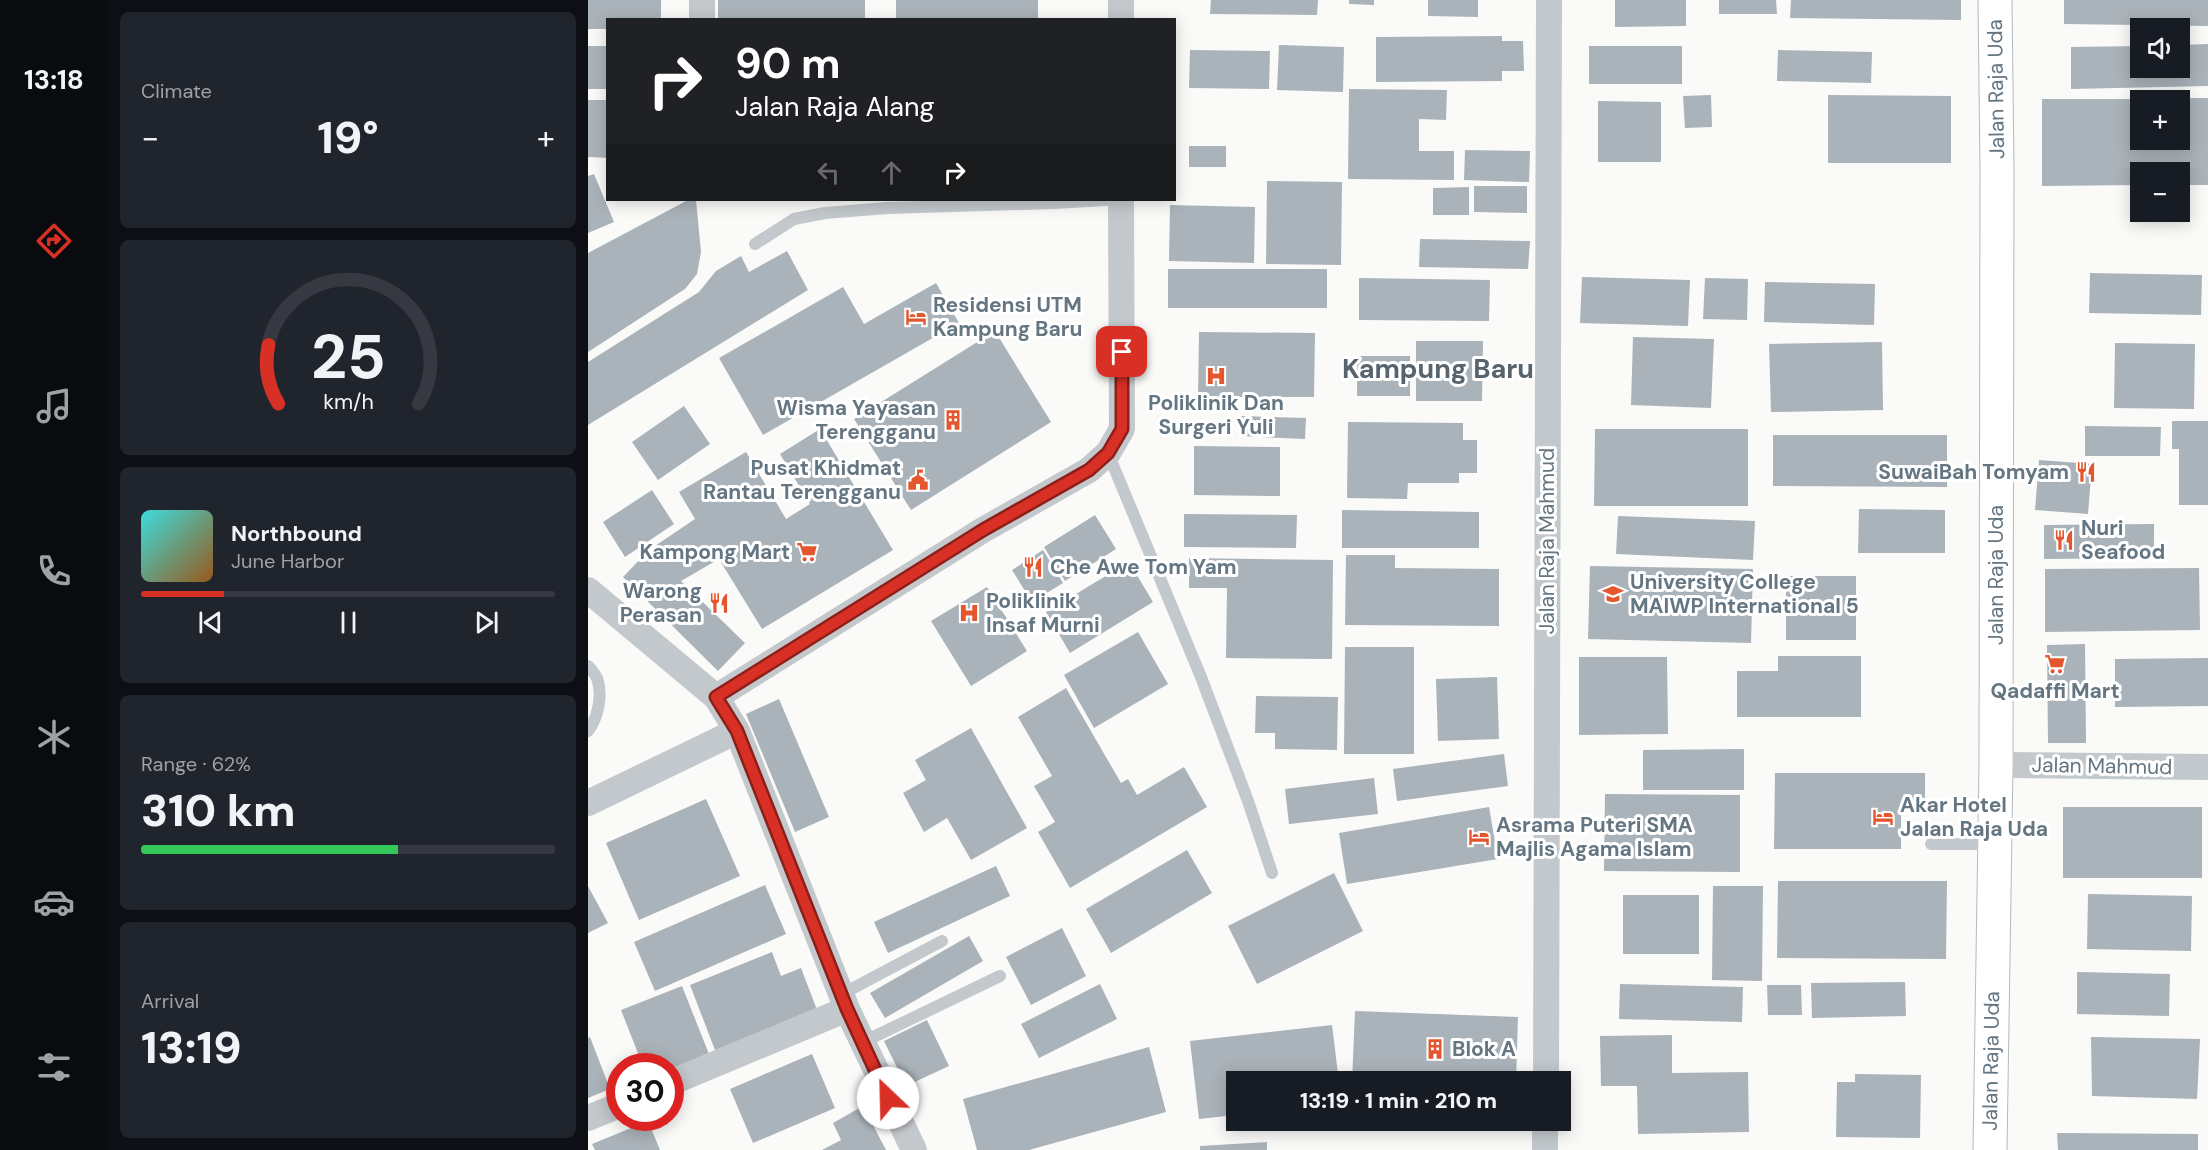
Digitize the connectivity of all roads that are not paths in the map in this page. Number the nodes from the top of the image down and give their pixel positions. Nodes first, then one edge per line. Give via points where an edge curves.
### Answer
1 (702, 0) edge
2 (1121, 0) edge
3 (1549, 0) edge
4 (1995, 0) edge
5 (702, 18) edge
6 (1121, 18) edge
7 (1088, 201) edge
8 (1121, 201) edge
9 (755, 243) dead end
10 (1108, 453) junction
11 (588, 590) edge
12 (588, 666) edge
13 (716, 697) junction
14 (588, 731) edge
15 (737, 731) junction
16 (1996, 765) junction
17 (2208, 767) edge
18 (588, 802) edge
19 (1932, 844) dead end
20 (1994, 844) junction
21 (1272, 873) dead end
22 (942, 941) dead end
23 (1000, 976) dead end
24 (844, 1001) junction
25 (862, 1042) junction
26 (1546, 1071) edge
27 (684, 1076) edge
28 (606, 1111) edge
29 (588, 1118) edge
30 (1545, 1131) edge
31 (914, 1150) edge
32 (1545, 1150) edge
33 (1990, 1150) edge

1 - 5 street
2 - 6 street
3 - 26 street, Jalan Raja Mahmud
4 - 16 street, Jalan Raja Uda
7 - 9 lane via 825,213 794,219
8 - 10 street via 1122,429
10 - 13 street via 1089,470 983,530
10 - 21 lane via 1201,676
11 - 13 street
12 - 14 lane via 597,678 599,703
13 - 15 street
15 - 18 street
15 - 24 street
16 - 17 street, Jalan Mahmud
16 - 20 street, Jalan Raja Uda
19 - 20 lane
20 - 33 street, Jalan Raja Uda
22 - 24 lane
23 - 25 lane
24 - 25 street
24 - 27 street
25 - 31 street
28 - 29 street
30 - 32 street

